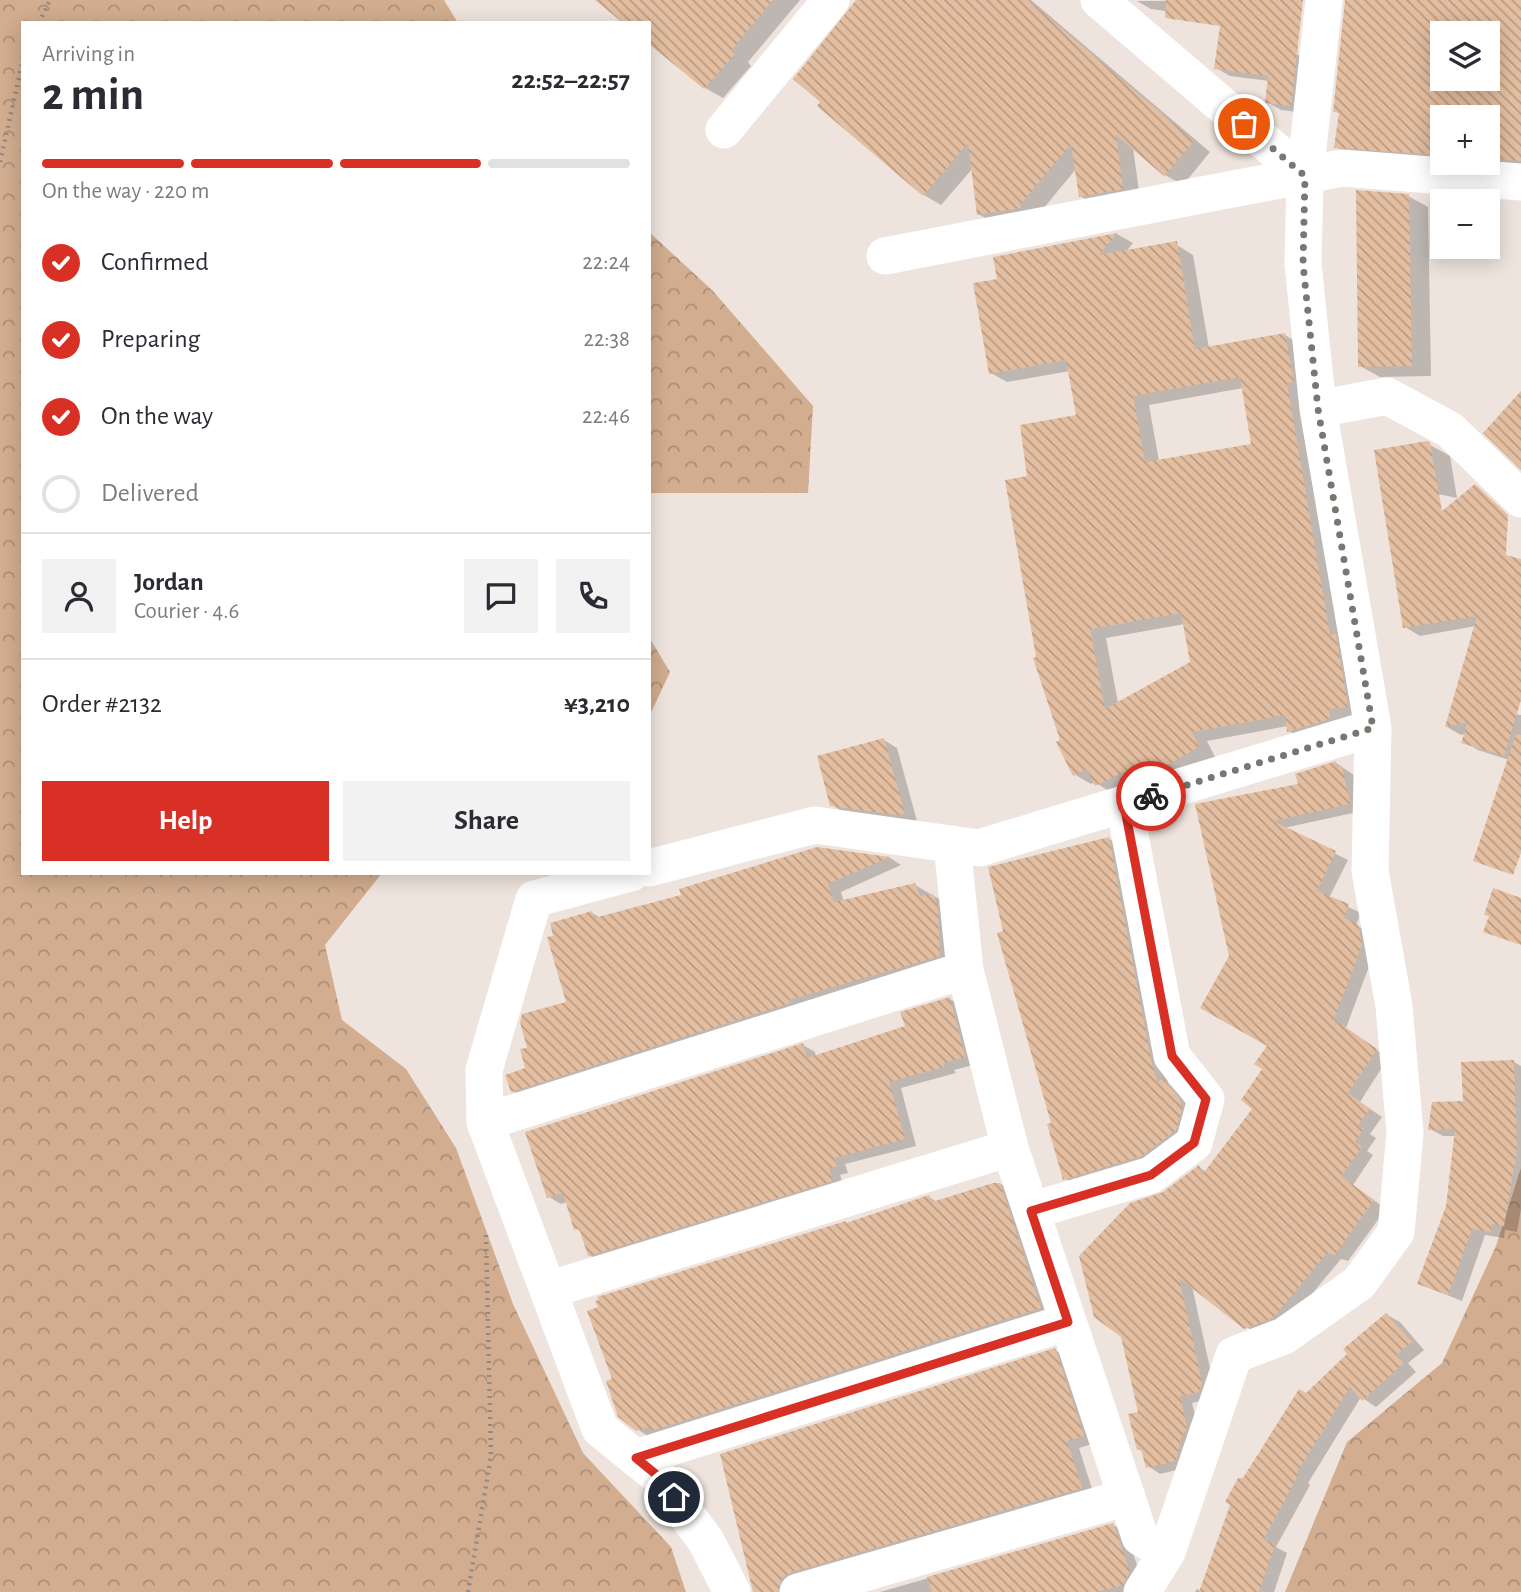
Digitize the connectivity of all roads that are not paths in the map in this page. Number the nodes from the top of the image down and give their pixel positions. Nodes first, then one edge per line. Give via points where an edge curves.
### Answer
1 (831, 0) edge
2 (1324, 0) edge
3 (1101, 1) edge
4 (724, 130) dead end
5 (1305, 176) junction
6 (1521, 182) edge
7 (885, 256) dead end
8 (1318, 409) junction
9 (1521, 499) edge
10 (1373, 728) junction
11 (1124, 804) junction
12 (953, 844) junction
13 (651, 867) edge
14 (624, 875) edge
15 (965, 970) junction
16 (485, 1122) junction
17 (1010, 1148) junction
18 (1031, 1211) junction
19 (548, 1290) junction
20 (1068, 1322) junction
21 (636, 1458) junction
22 (1126, 1497) junction
23 (1167, 1552) junction
24 (732, 1592) edge
25 (798, 1592) edge
26 (1142, 1592) edge

1 - 4 street
2 - 5 street
3 - 5 street
5 - 6 street via 1342,168
5 - 7 street
5 - 8 street via 1303,264
8 - 9 street via 1387,396 1450,430
8 - 10 street
10 - 11 street
10 - 23 street via 1370,871 1394,1006 1405,1133 1396,1232 1359,1283 1284,1336 1234,1355
11 - 12 street via 979,848
11 - 18 street via 1172,1056 1206,1099 1194,1143 1151,1175
12 - 13 street via 815,825
12 - 15 street
14 - 16 street via 534,899 484,1070
15 - 16 street
15 - 17 street
16 - 19 street
17 - 18 street
17 - 19 street
18 - 20 street
19 - 21 street via 600,1429
20 - 21 street
20 - 22 street
21 - 24 street via 658,1476 706,1541
22 - 23 street via 1140,1537
22 - 25 street
23 - 26 street

